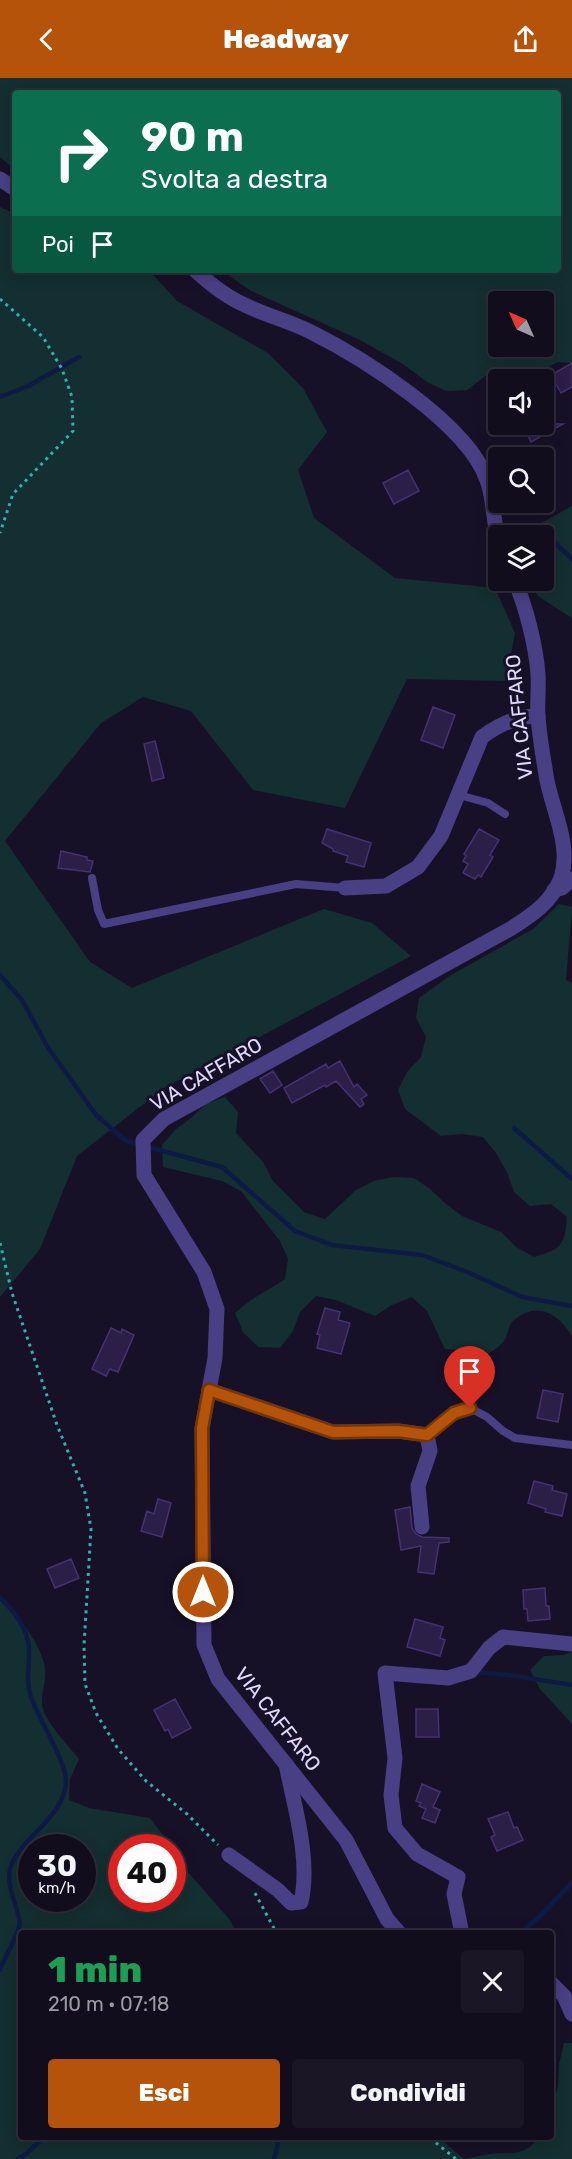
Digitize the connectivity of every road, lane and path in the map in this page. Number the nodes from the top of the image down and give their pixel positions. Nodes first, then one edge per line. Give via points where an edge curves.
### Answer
1 (198, 273) edge
2 (0, 299) edge
3 (495, 525) edge
4 (0, 533) edge
5 (518, 591) edge
6 (538, 716) junction
7 (459, 795) junction
8 (505, 814) dead end
9 (92, 878) dead end
10 (572, 879) edge
11 (345, 888) joint
12 (554, 890) junction
13 (0, 1243) edge
14 (209, 1390) junction
15 (427, 1435) junction
16 (572, 1445) edge
17 (422, 1527) dead end
18 (572, 1644) edge
19 (286, 1764) junction
20 (229, 1855) joint
21 (252, 1887) dead end
22 (275, 1930) edge
23 (397, 1930) edge
24 (461, 1930) edge
25 (554, 1986) edge
26 (572, 2014) edge
27 (432, 2140) edge
28 (456, 2159) edge

1 - 3 street via 245,306 309,331 354,356 447,425 474,455 487,480
2 - 4 path via 44,337 62,369 72,397 73,431 13,495
5 - 6 street, VIA CAFFARO via 528,618 538,673
6 - 7 street via 516,719 482,737
6 - 12 street, VIA CAFFARO via 546,778 562,837 564,861 561,879
7 - 8 lane via 488,802
7 - 11 street via 441,836 418,867 386,886
9 - 11 lane via 104,924 296,884
10 - 12 street
12 - 14 street, VIA CAFFARO via 533,915 164,1119 143,1140 144,1175 204,1272 217,1308
13 - 20 path via 12,1293 85,1493 91,1529 85,1684 96,1713 118,1749 146,1780
14 - 15 street via 333,1432 398,1431
14 - 19 street, VIA CAFFARO via 202,1428 204,1645 218,1678
15 - 16 lane via 454,1413 470,1408 515,1438
15 - 17 street via 430,1451 418,1486
18 - 24 street via 503,1637 471,1671 459,1675 448,1678 385,1673 394,1758 391,1794 395,1828 417,1854 458,1877 454,1894
19 - 20 street via 300,1840 304,1888 301,1902 291,1903
19 - 23 street, VIA CAFFARO via 346,1840
21 - 22 path
25 - 26 street via 564,1996
27 - 28 path

